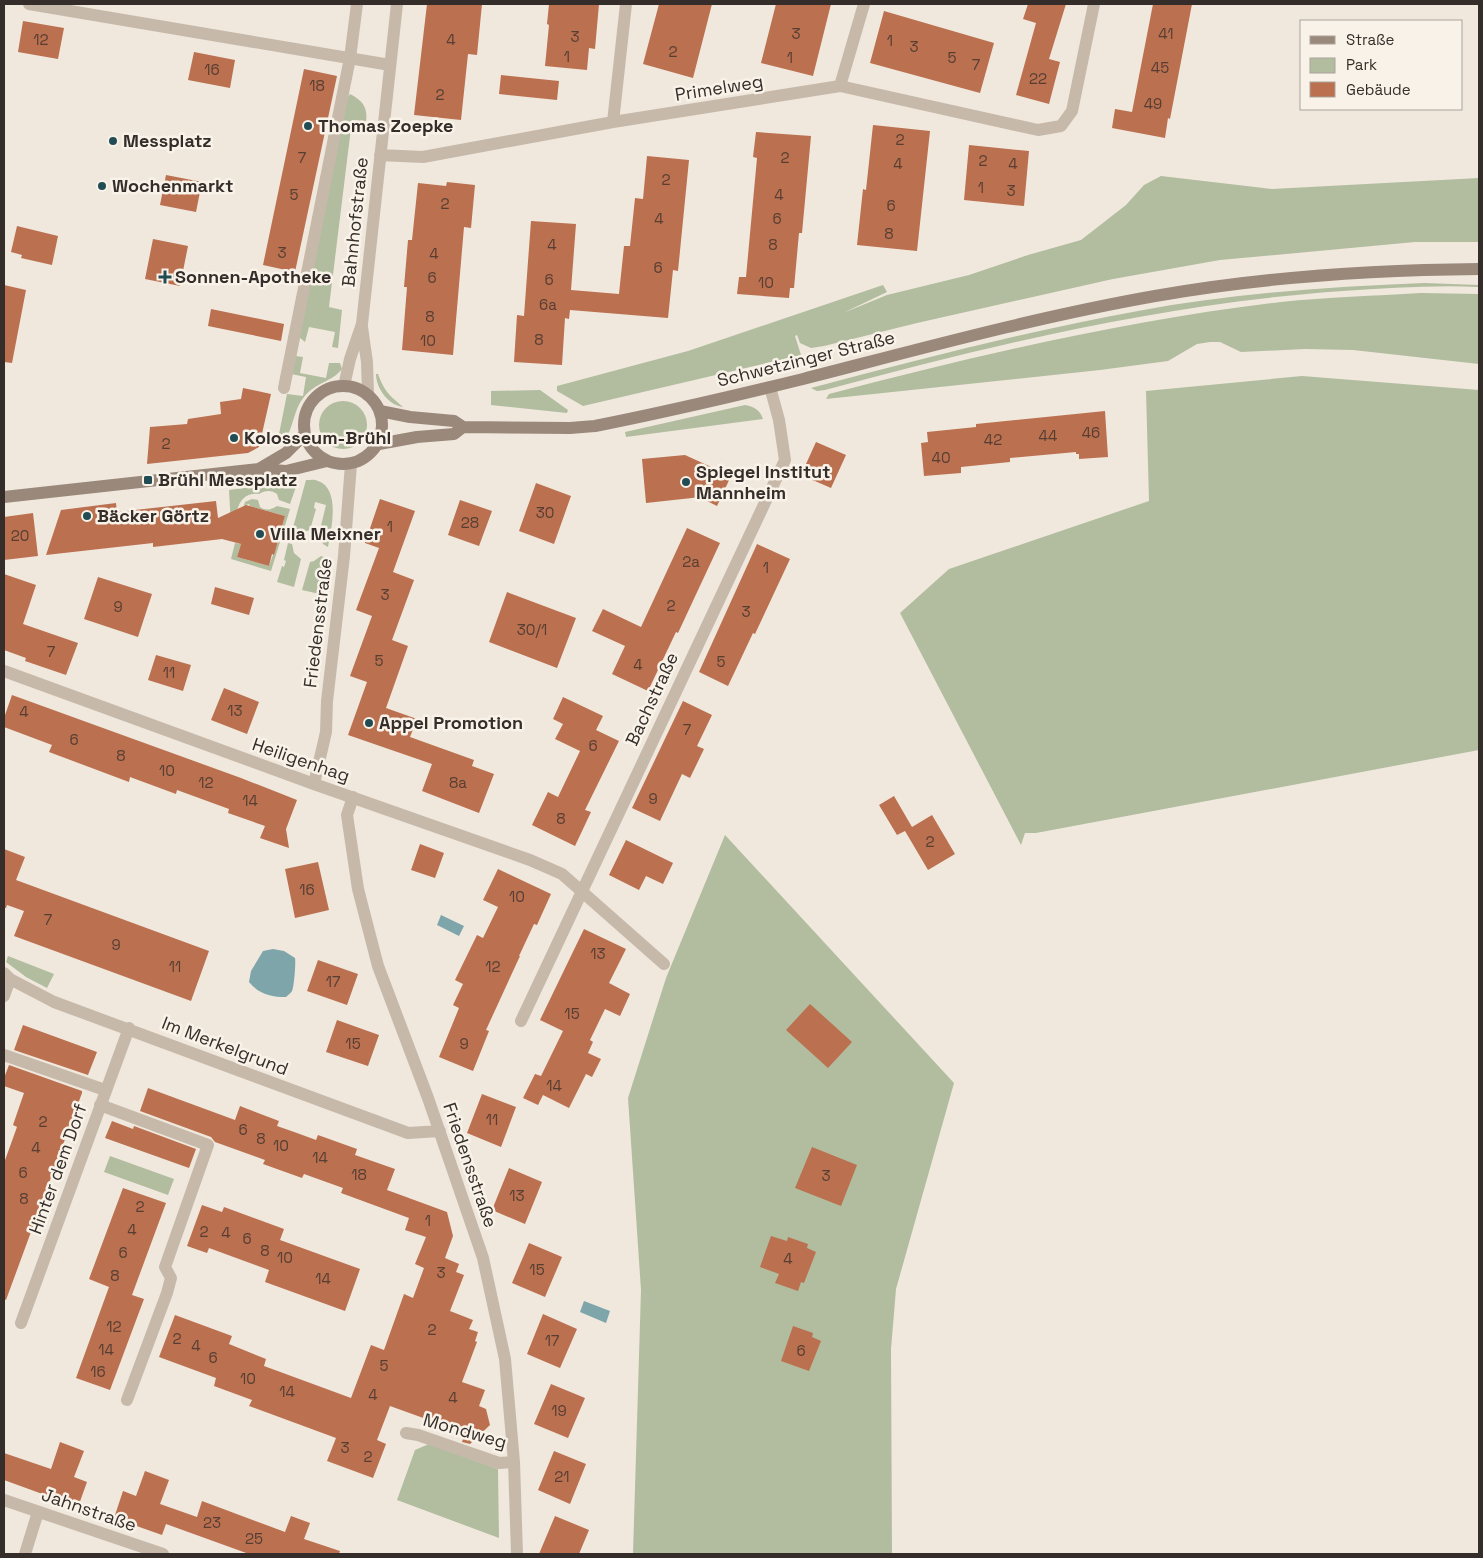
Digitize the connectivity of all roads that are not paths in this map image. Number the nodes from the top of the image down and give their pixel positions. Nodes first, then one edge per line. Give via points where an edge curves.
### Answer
1 (29, 4) edge
2 (357, 4) edge
3 (397, 4) edge
4 (626, 4) edge
5 (864, 4) edge
6 (1094, 4) edge
7 (350, 58) junction
8 (390, 65) junction
9 (840, 86) junction
10 (613, 122) junction
11 (380, 155) junction
12 (1479, 269) edge
13 (362, 324) junction
14 (344, 386) junction
15 (770, 387) junction
16 (284, 388) dead end
17 (368, 394) junction
18 (380, 411) junction
19 (463, 427) junction
20 (305, 434) junction
21 (378, 444) junction
22 (327, 461) junction
23 (351, 464) junction
24 (258, 470) junction
25 (4, 497) edge
26 (4, 671) edge
27 (314, 784) junction
28 (353, 797) junction
29 (582, 890) junction
30 (664, 964) dead end
31 (7, 976) edge
32 (4, 996) edge
33 (521, 1021) dead end
34 (128, 1028) junction
35 (4, 1055) edge
36 (105, 1090) junction
37 (100, 1104) junction
38 (440, 1131) junction
39 (21, 1323) dead end
40 (127, 1400) dead end
41 (406, 1433) dead end
42 (514, 1462) junction
43 (4, 1500) edge
44 (38, 1512) junction
45 (25, 1554) edge
46 (163, 1554) edge
47 (517, 1554) edge

1 - 7 street
2 - 7 street, Bahnhofstraße
3 - 8 street, Bahnhofstraße
4 - 10 street
5 - 9 street
6 - 9 street, Primelweg via 1072,111 1061,126 1038,130
7 - 8 street
7 - 16 street, Bahnhofstraße
8 - 11 street, Bahnhofstraße
9 - 10 street, Primelweg
10 - 11 street, Primelweg via 423,157
11 - 13 street, Bahnhofstraße
12 - 15 main road, Schwetzinger Straße via 1330,274 1155,296 987,331
13 - 14 street, Bahnhofstraße
13 - 17 street, Bahnhofstraße
14 - 17 main road
14 - 20 main road via 321,392 312,401 305,417
15 - 19 main road, Schwetzinger Straße via 596,426
15 - 29 street, Bachstraße via 785,460
17 - 18 main road
18 - 19 main road, Schwetzinger Straße via 454,420
18 - 21 main road via 383,422
19 - 21 main road, Schwetzinger Straße via 454,434
20 - 22 main road via 309,446
20 - 24 main road via 286,453
21 - 23 main road via 367,457
22 - 23 main road via 338,465
22 - 24 main road via 286,471
23 - 27 street, Friedensstraße via 326,732
24 - 25 main road
26 - 27 street, Heiligenhag
27 - 28 street, Heiligenhag
28 - 29 street, Heiligenhag via 530,860 562,874
28 - 38 street, Friedensstraße via 347,815 358,889 378,966
29 - 30 street, Heiligenhag
29 - 33 street, Bachstraße
31 - 32 street
31 - 34 street, Im Merkelgrund via 54,1002
34 - 36 street, Hinter dem Dorf
34 - 38 street, Im Merkelgrund via 408,1133
35 - 36 street
36 - 37 street, Hinter dem Dorf
37 - 39 street, Hinter dem Dorf
37 - 40 street via 208,1145 165,1267 171,1278 168,1293
38 - 42 street, Friedensstraße via 483,1258 505,1360
41 - 42 street, Mondweg via 499,1463
42 - 47 street, Friedensstraße
43 - 44 street, Jahnstraße
44 - 45 street
44 - 46 street, Jahnstraße

